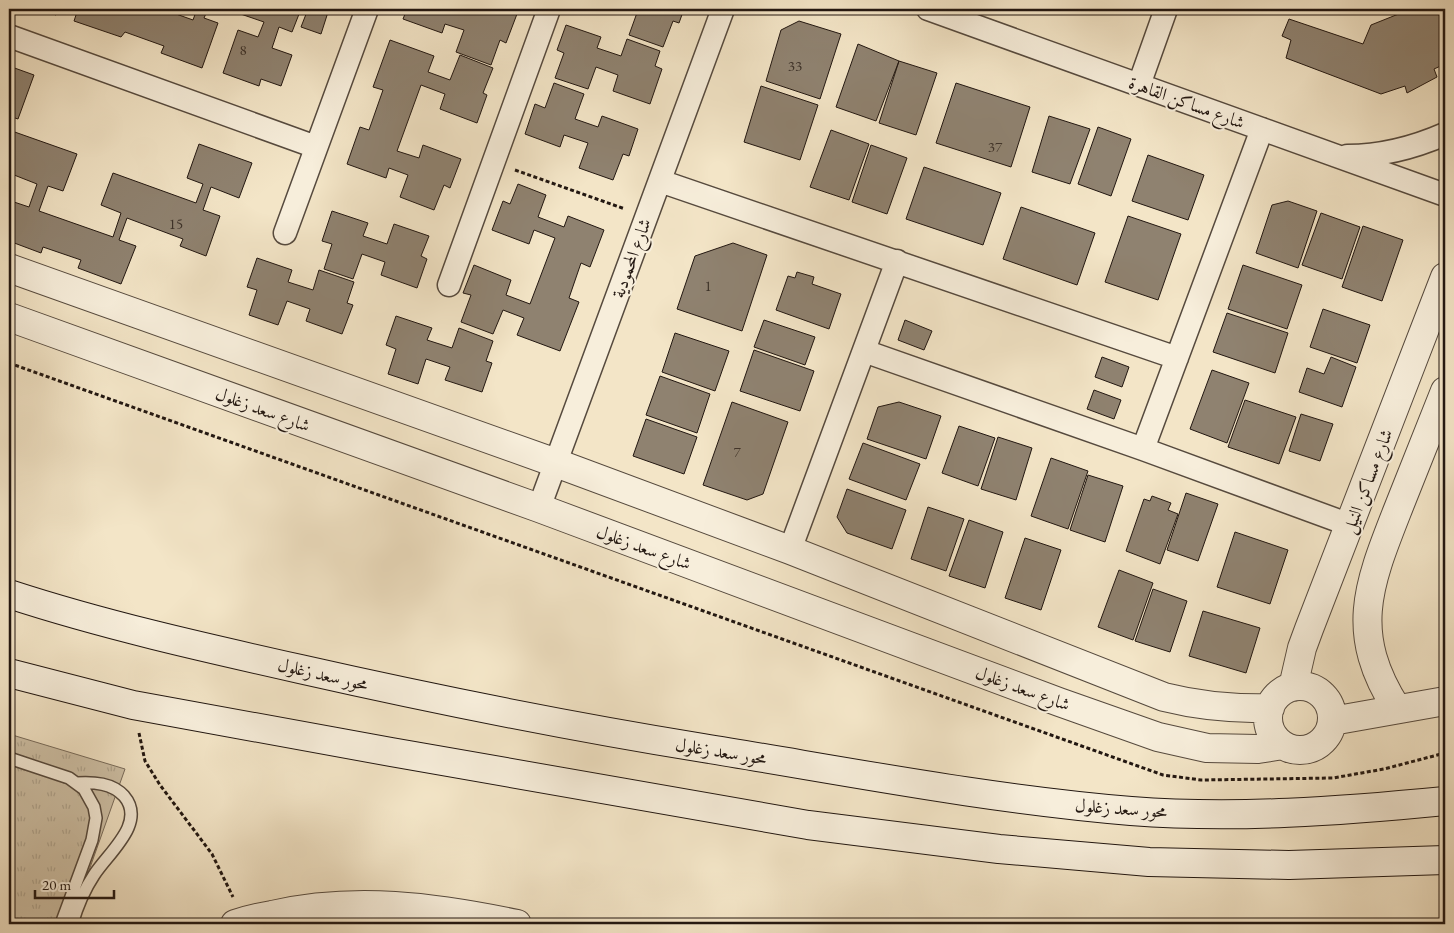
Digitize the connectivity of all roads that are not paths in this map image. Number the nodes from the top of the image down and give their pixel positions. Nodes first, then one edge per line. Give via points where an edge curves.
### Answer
1 (367, 9) edge
2 (549, 9) edge
3 (724, 9) edge
4 (928, 9) edge
5 (1166, 9) edge
6 (9, 36) edge
7 (1139, 85) junction
8 (1262, 129) junction
9 (1445, 134) edge
10 (316, 147) junction
11 (1336, 156) junction
12 (660, 180) junction
13 (1445, 195) edge
14 (285, 232) dead end
15 (897, 261) junction
16 (9, 268) edge
17 (1445, 277) edge
18 (449, 286) dead end
19 (9, 318) edge
20 (864, 351) junction
21 (1177, 358) junction
22 (1445, 391) edge
23 (1143, 449) junction
24 (556, 463) junction
25 (539, 508) junction
26 (1350, 525) junction
27 (790, 550) junction
28 (9, 594) edge
29 (1074, 662) junction
30 (9, 673) edge
31 (1293, 687) junction
32 (1445, 701) edge
33 (1060, 702) junction
34 (1270, 708) junction
35 (1397, 709) junction
36 (1332, 721) junction
37 (1283, 746) junction
38 (9, 758) edge
39 (77, 783) junction
40 (1445, 801) edge
41 (1445, 860) edge
42 (61, 924) edge
43 (72, 924) edge
44 (235, 924) edge
45 (517, 924) edge

1 - 10 street
2 - 18 street
3 - 12 street, شارع المحمودية
4 - 7 street, شارع مساكن القاهرة
5 - 7 street
6 - 10 street
7 - 8 street, شارع مساكن القاهرة
8 - 11 street, شارع مساكن القاهرة
8 - 21 street
9 - 11 street via 1395,152
10 - 14 street
11 - 13 street, شارع مساكن القاهرة
12 - 15 street
12 - 24 street, شارع المحمودية
15 - 20 street
15 - 21 street
16 - 24 street
17 - 26 street, شارع مساكن النيل
19 - 25 street, شارع سعد زغلول
20 - 23 street
20 - 27 street
21 - 23 street
22 - 35 street via 1381,552 1370,592 1367,612 1371,654 1377,673
23 - 26 street
24 - 25 street, شارع المحمودية
24 - 27 street
25 - 33 street, شارع سعد زغلول
26 - 31 street, شارع مساكن النيل via 1305,642
27 - 29 street
28 - 40 street, محور سعد زغلول via 236,655 423,697 610,733 991,796 1132,811 1232,814 1337,811
29 - 33 street
29 - 34 street via 1164,697 1216,707
30 - 41 street via 133,705 808,825 999,849 1149,862 1289,865
31 - 34 street via 1275,698
31 - 36 street via 1303,686 1321,694 1329,706
32 - 35 street
33 - 37 street, شارع سعد زغلول via 1158,737 1207,748
34 - 37 street via 1270,729
35 - 36 street
36 - 37 street via 1324,740 1314,747 1294,750
38 - 39 lane
39 - 42 lane via 90,797 96,818 95,830
39 - 43 lane via 92,782 111,787 129,802 132,813 126,833 87,886
44 - 45 street via 292,910 383,905 424,907

